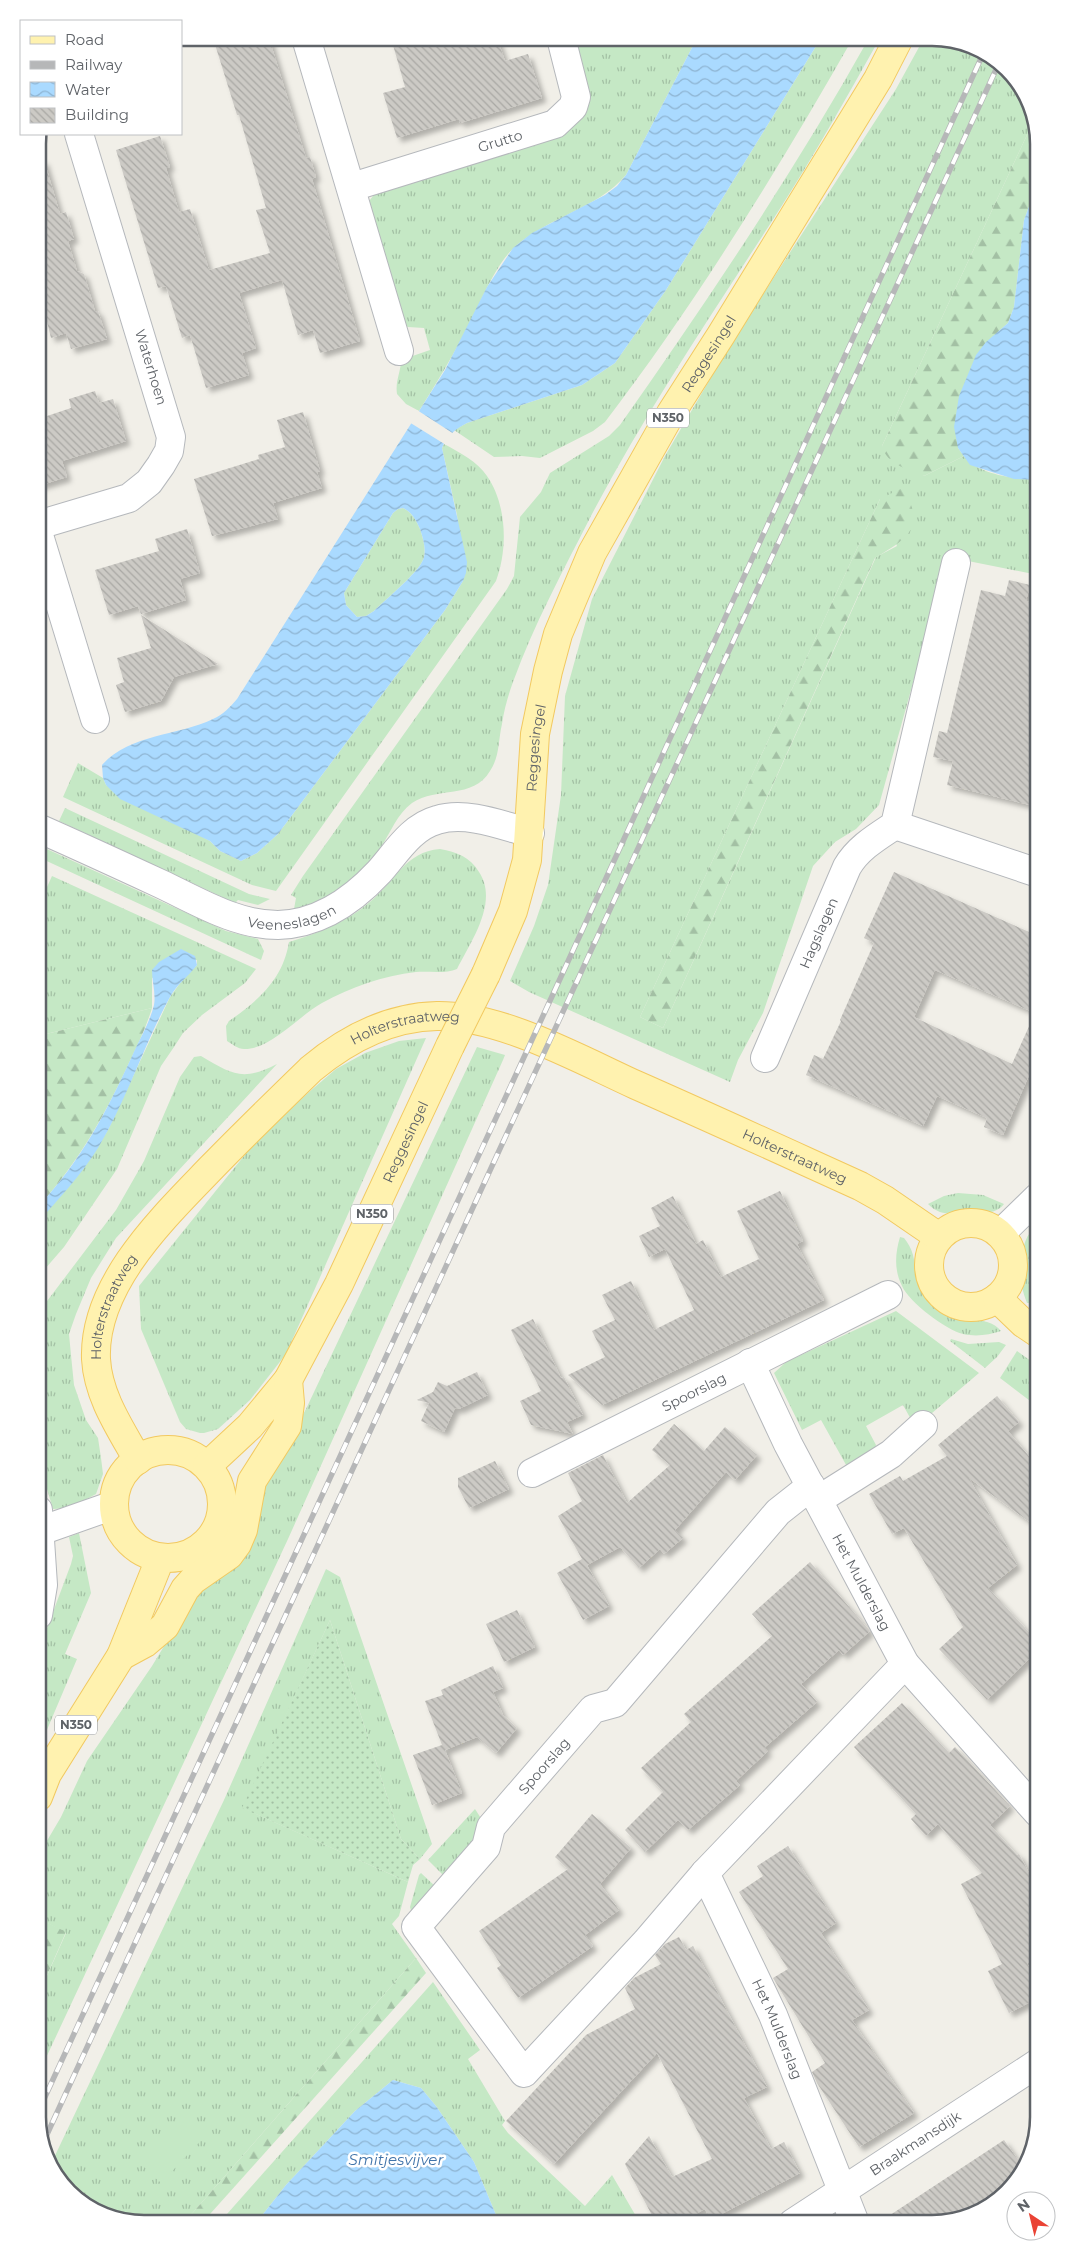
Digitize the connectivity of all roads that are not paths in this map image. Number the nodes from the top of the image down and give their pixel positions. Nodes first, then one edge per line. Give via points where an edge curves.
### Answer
1 (308, 46) edge
2 (563, 46) edge
3 (895, 46) edge
4 (79, 135) edge
5 (352, 187) junction
6 (399, 351) dead end
7 (46, 523) edge
8 (46, 558) edge
9 (956, 563) dead end
10 (95, 719) dead end
11 (895, 825) junction
12 (46, 832) edge
13 (530, 833) junction
14 (1030, 870) edge
15 (765, 1058) dead end
16 (1030, 1205) edge
17 (1000, 1234) junction
18 (939, 1237) junction
19 (888, 1295) dead end
20 (997, 1298) junction
21 (1030, 1328) edge
22 (750, 1363) junction
23 (288, 1380) junction
24 (923, 1425) dead end
25 (138, 1460) junction
26 (207, 1466) junction
27 (532, 1473) dead end
28 (815, 1493) junction
29 (114, 1505) junction
30 (46, 1520) edge
31 (160, 1559) junction
32 (121, 1656) junction
33 (906, 1664) junction
34 (46, 1781) edge
35 (1030, 1804) edge
36 (705, 1873) junction
37 (1030, 2069) edge
38 (842, 2191) junction
39 (806, 2215) edge
40 (851, 2215) edge

1 - 5 street
2 - 5 street, Grutto via 576,97 573,107 555,124
3 - 13 main road, Reggesingel / N350 via 878,79 671,413 592,553 558,634 540,708 534,742
4 - 7 street, Waterhoen via 171,437 169,451 161,466 129,498
5 - 6 street
8 - 10 street
9 - 11 street
11 - 14 street
11 - 15 street, Hagslagen via 852,858
12 - 13 street, Veeneslagen via 238,920 278,925 306,921 334,910 378,872 415,831 436,820 452,817 475,819
13 - 23 main road, Reggesingel / N350, bridge via 527,860 513,911 486,974 339,1284
16 - 17 street
17 - 18 main road via 981,1224 969,1223 957,1225
17 - 20 main road via 1009,1247 1012,1272 1008,1285
18 - 20 main road via 928,1265 937,1291 961,1306 975,1307
18 - 25 main road, Holterstraatweg via 860,1186 514,1032 489,1024 438,1016 390,1024 351,1040 311,1069 154,1227 119,1279 105,1308 96,1358 108,1406
19 - 22 street, Spoorslag
20 - 21 main road
22 - 27 street, Spoorslag
22 - 28 street
23 - 26 main road, Reggesingel / N350 via 250,1426
23 - 32 main road, N350 via 287,1426 252,1482 238,1544 229,1555 193,1580 165,1626 145,1643
24 - 28 street, Spoorslag via 891,1454
25 - 26 main road via 166,1450 195,1457
25 - 29 main road via 120,1480
26 - 31 main road via 217,1480 222,1497 222,1514 216,1530 206,1544 192,1554
28 - 33 street, Het Mulderslag
28 - 36 street, Spoorslag via 778,1512 615,1702 593,1709 491,1828 486,1847 416,1927 524,2074
29 - 30 street
29 - 31 main road via 117,1524 127,1540 141,1551
31 - 32 main road, N350
32 - 34 main road, N350
33 - 35 street, Het Mulderslag
33 - 36 street
36 - 38 street, Het Mulderslag via 773,2015
37 - 38 street, Braakmansdijk
38 - 39 street, Braakmansdijk
38 - 40 street, Het Mulderslag

